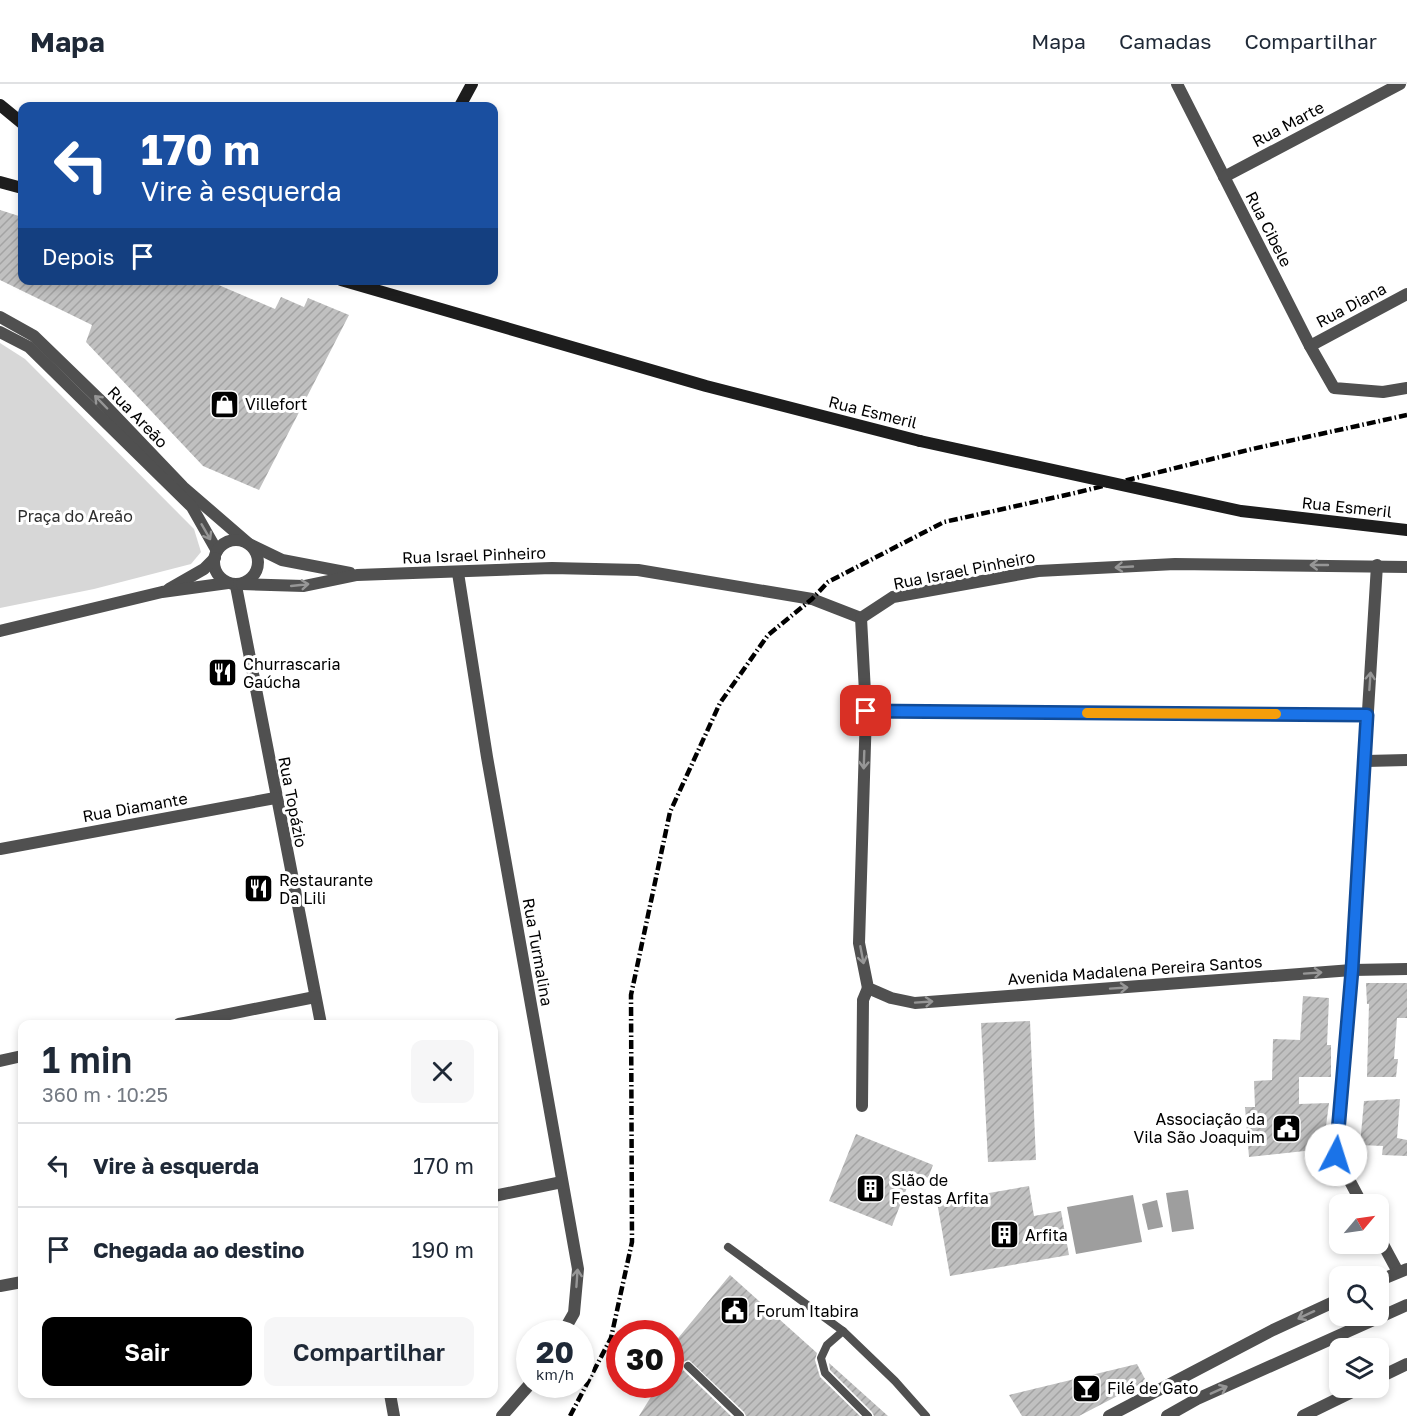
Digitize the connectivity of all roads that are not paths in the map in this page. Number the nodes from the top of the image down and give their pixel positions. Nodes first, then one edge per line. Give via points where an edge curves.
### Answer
1 (472, 84) edge
2 (1177, 84) edge
3 (1400, 84) edge
4 (462, 102) edge
5 (0, 105) edge
6 (18, 120) edge
7 (1224, 177) junction
8 (3, 182) edge
9 (18, 187) edge
10 (358, 285) edge
11 (1407, 294) edge
12 (0, 317) edge
13 (0, 332) edge
14 (1310, 346) junction
15 (1407, 388) edge
16 (1407, 530) edge
17 (249, 544) junction
18 (216, 555) junction
19 (1377, 565) junction
20 (1407, 567) edge
21 (458, 573) junction
22 (357, 574) junction
23 (235, 584) junction
24 (162, 592) junction
25 (861, 618) junction
26 (0, 631) edge
27 (866, 711) junction
28 (1367, 715) junction
29 (1407, 760) edge
30 (1366, 761) junction
31 (275, 798) junction
32 (0, 849) edge
33 (1407, 969) edge
34 (1352, 970) junction
35 (868, 988) junction
36 (315, 997) junction
37 (198, 1020) edge
38 (320, 1020) edge
39 (18, 1057) edge
40 (0, 1061) edge
41 (862, 1106) dead end
42 (562, 1182) junction
43 (1357, 1194) edge
44 (498, 1195) edge
45 (728, 1247) dead end
46 (1389, 1251) edge
47 (1402, 1270) edge
48 (18, 1283) edge
49 (0, 1286) edge
50 (1329, 1304) edge
51 (1407, 1305) edge
52 (570, 1320) edge
53 (843, 1331) junction
54 (1407, 1364) edge
55 (688, 1366) dead end
56 (1389, 1373) edge
57 (391, 1398) edge
58 (518, 1398) edge
59 (1340, 1398) edge
60 (1197, 1400) junction
61 (394, 1416) edge
62 (502, 1416) edge
63 (740, 1416) edge
64 (868, 1416) edge
65 (926, 1416) edge
66 (1109, 1416) edge
67 (1167, 1416) edge
68 (1193, 1416) edge
69 (1303, 1416) edge

1 - 4 main road
2 - 7 street, Rua Cibele
3 - 7 street, Rua Marte
5 - 6 main road
7 - 14 street, Rua Cibele
8 - 9 main road
10 - 16 main road, Rua Esmeril, bridge via 706,386 920,441 1241,511
11 - 14 street, Rua Diana
17 -> 12 street, Rua Areão via 183,487 34,336
13 -> 18 street, Rua Areão via 28,347 192,507
14 - 15 street, Rua Cibele via 1334,388 1383,392
17 - 18 street via 228,542
17 - 22 street, Rua Israel Pinheiro via 282,560
17 - 23 street via 259,563 254,576
18 - 23 street via 217,573
18 - 24 street via 204,569
19 - 20 street, Rua Israel Pinheiro
19 -> 25 street, Rua Israel Pinheiro via 1175,564 1038,571 893,597
28 -> 19 street
21 - 22 street, Rua Israel Pinheiro
21 - 25 street, Rua Israel Pinheiro via 552,568 638,570 812,599
21 - 42 street, Rua Turmalina
23 -> 22 street, Rua Israel Pinheiro via 304,586
23 - 24 street, Rua Israel Pinheiro
23 - 31 street, Rua Topázio
24 - 26 street
25 - 27 street
27 - 28 street
27 -> 35 street via 859,943
28 - 30 street
29 - 30 street
30 - 34 street
31 - 32 street, Rua Diamante
31 - 36 street, Rua Topázio
33 - 34 street, Avenida Madalena Pereira Santos
35 -> 34 street, Avenida Madalena Pereira Santos via 915,1003
34 - 43 street via 1336,1155
35 - 41 street via 862,1000
36 - 37 street
36 - 38 street, Rua Topázio
39 - 40 street
42 - 44 street
52 -> 42 street, Rua Turmalina via 578,1269
45 - 53 lane
46 - 47 street
48 - 49 street
50 -> 66 street
60 -> 51 street
53 - 64 lane via 827,1345 821,1358 825,1373
53 - 65 lane
54 - 56 street
55 - 63 lane
57 - 61 street
58 - 62 street
59 - 69 street
60 - 67 street
60 - 68 street

